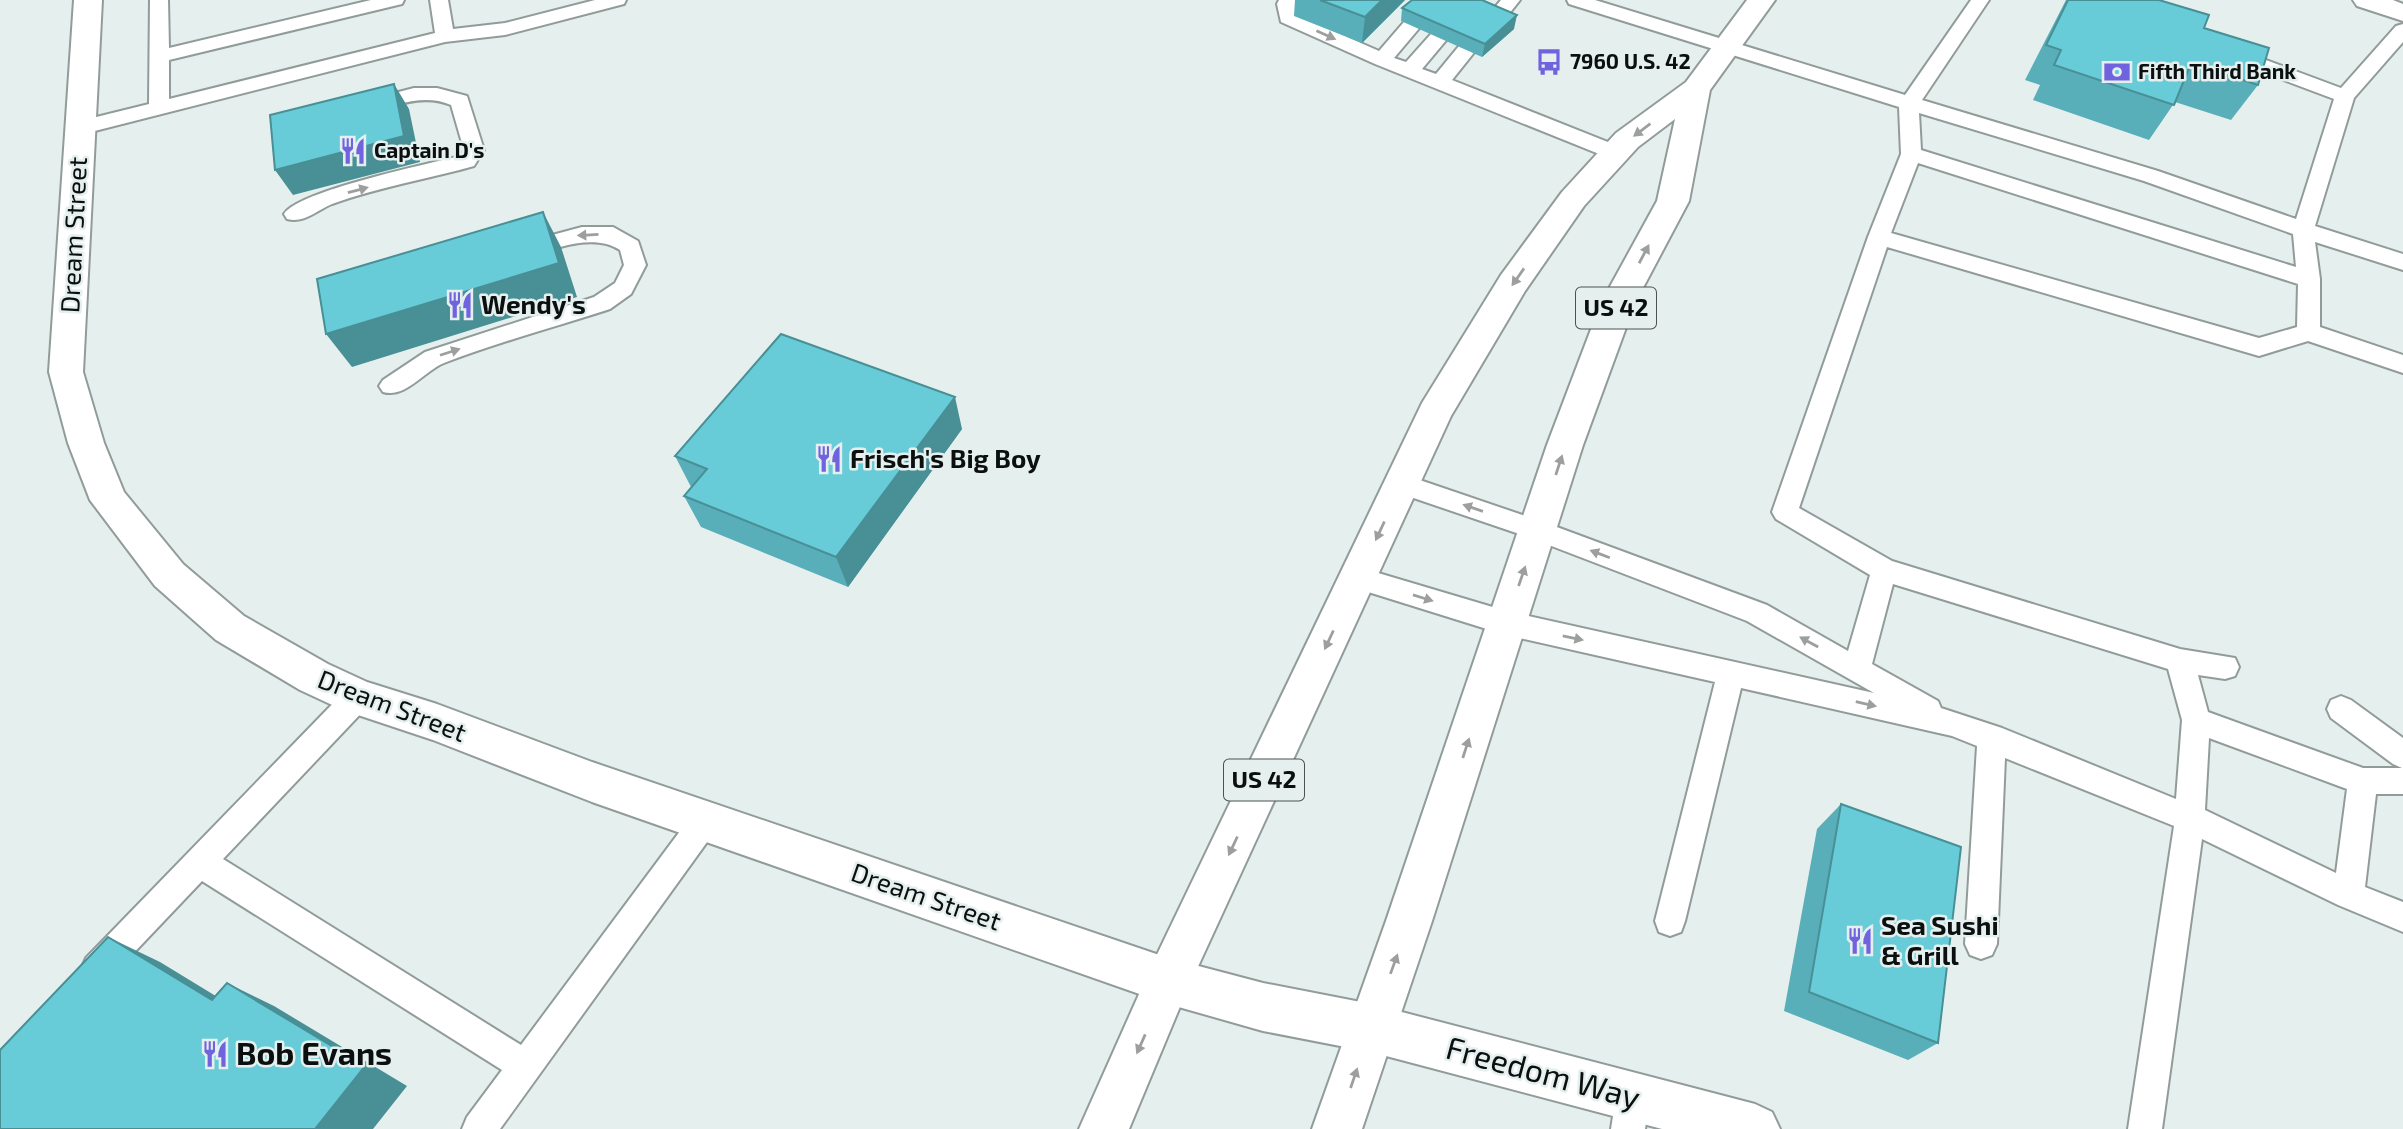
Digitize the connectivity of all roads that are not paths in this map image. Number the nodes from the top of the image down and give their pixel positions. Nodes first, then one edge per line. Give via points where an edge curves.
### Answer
1 (88, 0) edge
2 (159, 0) edge
3 (394, 0) edge
4 (439, 0) edge
5 (617, 0) edge
6 (1291, 0) edge
7 (1511, 0) edge
8 (1576, 0) edge
9 (1761, 0) edge
10 (1980, 0) edge
11 (2367, 0) edge
12 (2394, 0) edge
13 (2403, 10) edge
14 (1494, 20) edge
15 (1411, 26) edge
16 (2403, 30) edge
17 (445, 36) junction
18 (1438, 38) edge
19 (1726, 48) junction
20 (2216, 48) edge
21 (1466, 50) edge
22 (159, 56) junction
23 (1382, 60) junction
24 (1409, 71) junction
25 (1439, 83) junction
26 (1696, 89) junction
27 (2345, 96) junction
28 (1909, 104) junction
29 (159, 108) junction
30 (343, 113) edge
31 (79, 128) junction
32 (1616, 153) junction
33 (1911, 155) junction
34 (295, 214) dead end
35 (2303, 230) junction
36 (1879, 237) junction
37 (499, 256) edge
38 (2403, 262) edge
39 (2309, 279) junction
40 (2308, 332) junction
41 (2403, 364) edge
42 (391, 386) dead end
43 (1402, 484) junction
44 (1537, 530) junction
45 (1884, 570) junction
46 (1357, 578) junction
47 (1506, 623) junction
48 (2180, 661) junction
49 (2225, 667) dead end
50 (1857, 669) junction
51 (1731, 673) junction
52 (358, 697) junction
53 (2341, 709) dead end
54 (2196, 720) junction
55 (1954, 724) junction
56 (1992, 737) junction
57 (2403, 755) edge
58 (2403, 780) edge
59 (2363, 781) junction
60 (2190, 818) junction
61 (705, 821) junction
62 (200, 862) junction
63 (2349, 895) junction
64 (2403, 917) edge
65 (1670, 921) dead end
66 (1981, 944) dead end
67 (1168, 981) junction
68 (75, 992) edge
69 (1371, 1028) junction
70 (525, 1066) junction
71 (1630, 1113) edge
72 (479, 1129) edge
73 (1104, 1129) edge
74 (1337, 1129) edge
75 (1755, 1129) edge
76 (2145, 1129) edge

1 - 31 main road, Dream Street
2 - 22 lane
3 - 22 lane
4 - 17 lane
5 - 17 lane via 505,29
6 -> 23 lane via 1286,4 1289,18
7 - 14 lane
8 - 19 lane
9 - 19 main road, US 42
10 - 28 lane
11 - 13 main road
12 - 13 lane
15 - 23 lane
16 - 27 lane
17 - 29 lane
18 - 24 lane
19 - 26 main road, US 42
19 - 28 lane
20 - 27 lane
21 - 25 lane
22 - 29 lane
23 - 24 lane
24 - 25 lane
25 - 32 lane
26 -> 32 main road, US 42
44 -> 26 main road, US 42 via 1618,303 1673,201
27 - 35 lane
28 - 33 lane
28 - 35 lane via 2151,176
29 - 31 lane
34 -> 30 lane via 324,199 467,161 474,150 460,101 444,93 418,93
31 - 52 main road, Dream Street via 66,372 86,443 109,500 169,575 230,628
32 -> 43 main road, US 42 via 1573,199 1513,283 1436,413
33 - 36 lane
33 - 39 lane
35 - 38 lane
35 - 39 lane
36 - 40 lane via 2259,347
36 - 45 lane via 1785,512
42 -> 37 lane via 433,358 602,303 623,288 635,265 630,246 613,235 582,235
39 - 40 lane
40 - 41 lane
44 -> 43 lane
43 -> 46 main road, US 42
47 -> 44 main road, US 42
50 -> 44 lane via 1757,613
45 - 48 lane
45 - 50 lane
46 -> 47 lane
46 -> 67 main road, US 42
47 -> 51 lane
69 -> 47 main road, US 42
48 - 49 lane
48 - 54 lane
50 - 55 lane
51 -> 55 lane
51 - 65 lane
52 - 61 main road, Dream Street
52 - 62 lane
53 - 57 lane
54 - 59 lane
54 - 60 lane
55 - 56 lane
56 - 60 lane
56 - 66 lane
58 - 59 lane
59 - 63 lane
60 - 63 lane
60 - 76 lane
61 - 67 main road, Dream Street
61 - 70 lane
62 - 68 lane
62 - 70 lane
63 - 64 lane
67 - 69 main road, Dream Street via 1263,1007
67 -> 73 main road, US 42
69 - 71 main road, Freedom Way
74 -> 69 main road, US 42
70 - 72 lane
71 - 75 main road, Freedom Way

